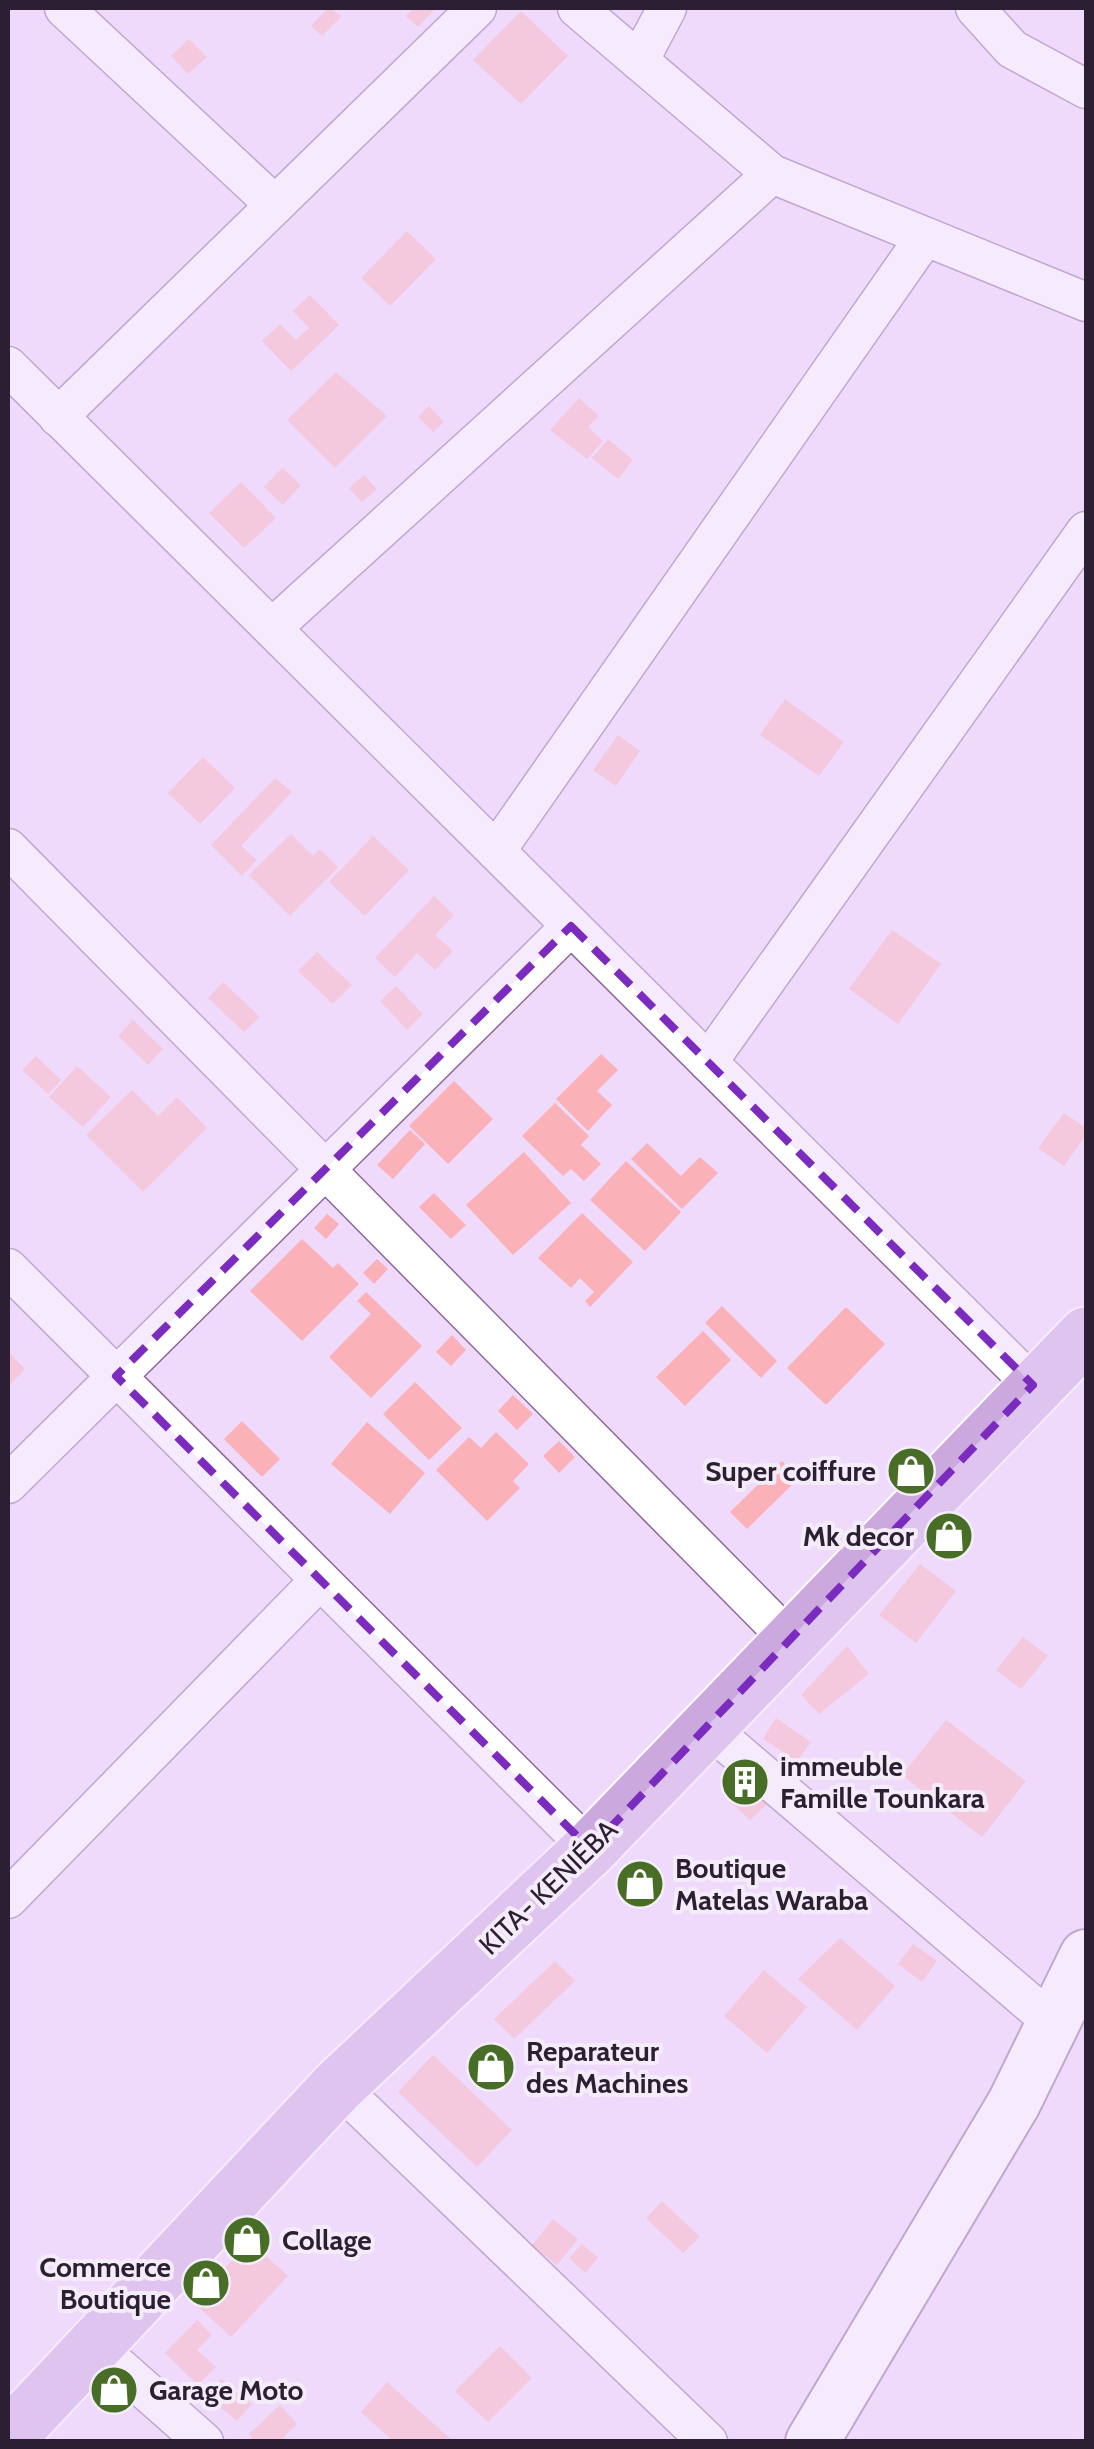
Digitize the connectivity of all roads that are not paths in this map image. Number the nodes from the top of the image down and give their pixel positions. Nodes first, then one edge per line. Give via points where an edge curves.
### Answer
1 (64, 8) edge
2 (477, 8) edge
3 (577, 8) edge
4 (667, 8) edge
5 (975, 8) edge
6 (639, 61) junction
7 (1086, 89) edge
8 (772, 174) junction
9 (275, 205) junction
10 (926, 237) junction
11 (1086, 302) edge
12 (8, 366) edge
13 (58, 417) junction
14 (1086, 531) edge
15 (272, 628) junction
16 (8, 848) edge
17 (496, 852) junction
18 (571, 926) junction
19 (708, 1062) junction
20 (325, 1170) junction
21 (8, 1268) edge
22 (1086, 1335) edge
23 (116, 1376) junction
24 (1033, 1385) junction
25 (8, 1484) edge
26 (320, 1580) junction
27 (792, 1642) junction
28 (709, 1728) junction
29 (590, 1850) junction
30 (8, 1899) edge
31 (1086, 1956) edge
32 (1053, 2023) junction
33 (338, 2086) junction
34 (92, 2343) junction
35 (8, 2438) edge
36 (204, 2442) edge
37 (708, 2442) edge
38 (812, 2442) edge

1 - 9 street
2 - 9 street
3 - 6 street
4 - 6 street
5 - 7 street via 1012,50
6 - 8 street
8 - 10 street
8 - 15 street
9 - 13 street
10 - 11 street
10 - 17 street
12 - 13 street
13 - 15 street
14 - 19 street
15 - 17 street
16 - 20 street
17 - 18 street
18 - 19 street
18 - 20 street
19 - 24 street
20 - 23 street
20 - 27 street
21 - 23 street
22 - 24 main road, KITA- KENIÉBA
23 - 25 street
23 - 26 street
24 - 27 main road, KITA- KENIÉBA
26 - 29 street
26 - 30 street
27 - 28 main road, KITA- KENIÉBA
28 - 29 main road, KITA- KENIÉBA
28 - 32 street
29 - 33 main road, KITA- KENIÉBA
31 - 32 street
32 - 38 street via 1014,2103
33 - 34 main road, KITA- KENIÉBA
33 - 37 street
34 - 35 main road, KITA- KENIÉBA
34 - 36 street

